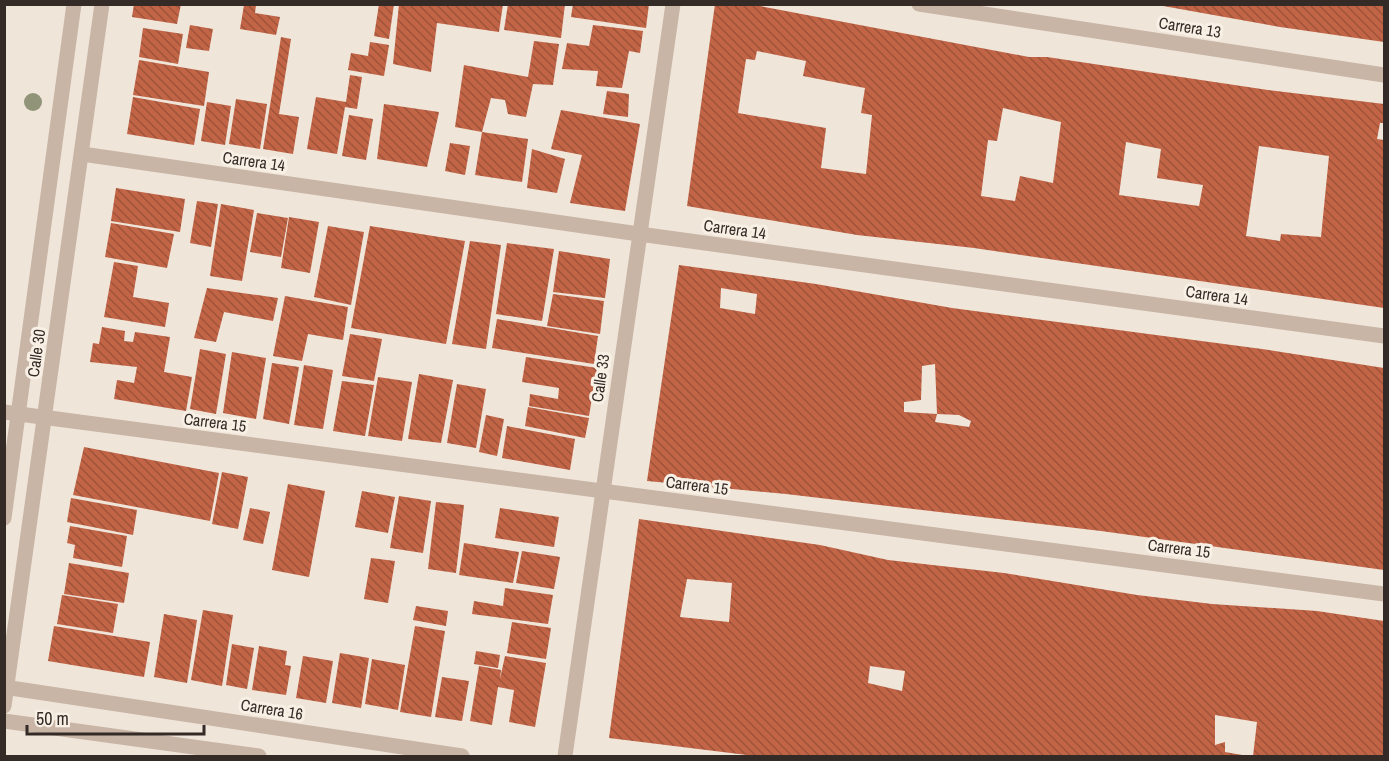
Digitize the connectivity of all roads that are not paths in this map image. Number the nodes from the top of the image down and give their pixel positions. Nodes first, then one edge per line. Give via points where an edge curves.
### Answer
1 (74, 4) edge
2 (102, 4) edge
3 (673, 4) edge
4 (919, 4) edge
5 (1384, 75) edge
6 (82, 154) junction
7 (639, 234) junction
8 (1384, 336) edge
9 (12, 413) edge
10 (45, 418) junction
11 (602, 491) junction
12 (4, 518) edge
13 (1384, 594) edge
14 (6, 687) edge
15 (4, 706) edge
16 (4, 721) edge
17 (259, 756) edge
18 (462, 756) edge
19 (565, 756) edge

1 - 9 street, Calle 30
2 - 6 street, Calle 30
3 - 7 street, Calle 33
4 - 5 street, Carrera 13
6 - 7 street, Carrera 14
6 - 10 street, Calle 30
7 - 8 street, Carrera 14
7 - 11 street, Calle 33
9 - 10 street, Carrera 15
9 - 12 street, Calle 30
10 - 11 street, Carrera 15
10 - 14 street, Calle 30
11 - 13 street, Carrera 15
11 - 19 street, Calle 33
14 - 15 street, Calle 30
14 - 18 street, Carrera 16
16 - 17 street

